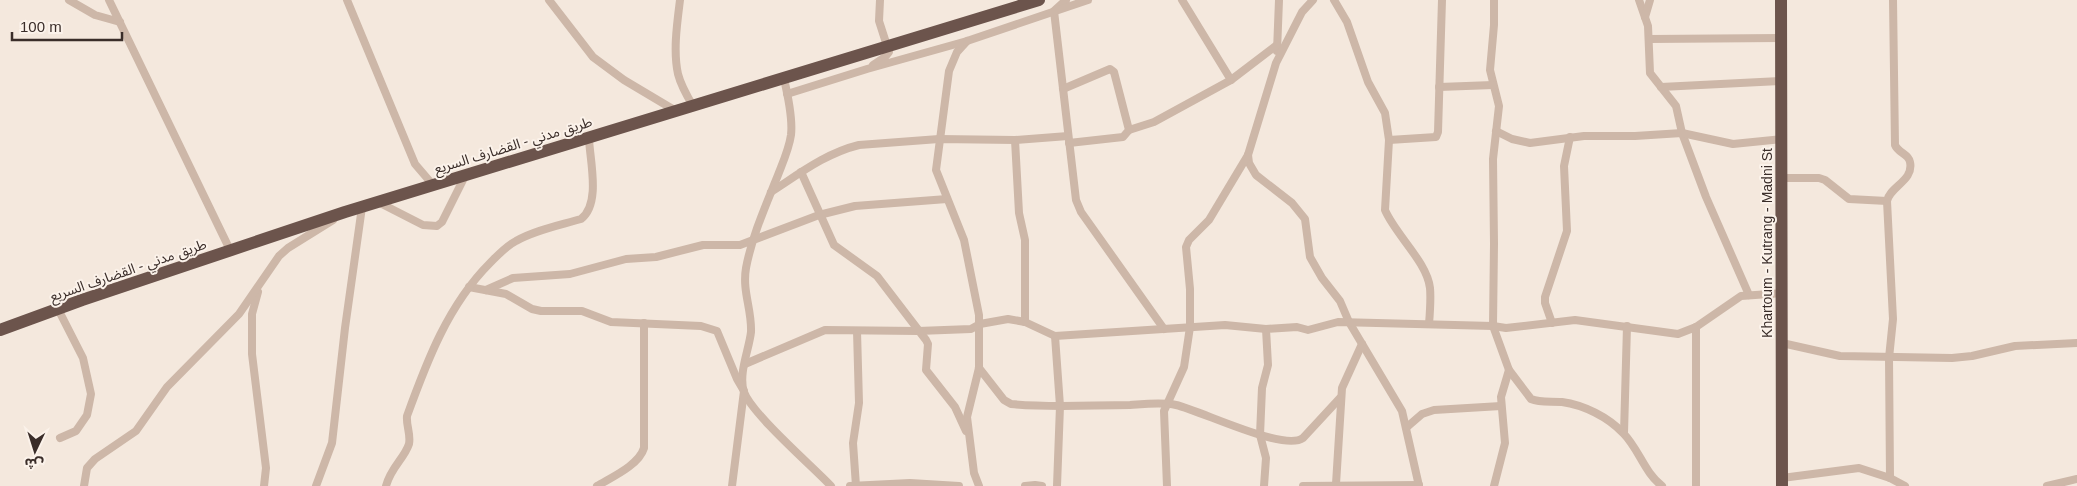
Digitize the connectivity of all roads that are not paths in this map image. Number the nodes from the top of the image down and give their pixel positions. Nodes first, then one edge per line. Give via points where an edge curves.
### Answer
1 (69, 0) edge
2 (109, 0) edge
3 (347, 0) edge
4 (549, 0) edge
5 (680, 0) edge
6 (880, 0) edge
7 (1039, 0) edge
8 (1066, 0) edge
9 (1088, 0) edge
10 (1182, 0) edge
11 (1279, 0) edge
12 (1313, 0) edge
13 (1334, 0) edge
14 (1442, 0) edge
15 (1494, 0) edge
16 (1639, 0) edge
17 (1650, 0) edge
18 (1781, 0) edge
19 (1893, 0) edge
20 (1023, 2) edge
21 (1054, 11) junction
22 (1645, 16) junction
23 (120, 22) junction
24 (1649, 38) junction
25 (1782, 38) junction
26 (967, 41) junction
27 (1277, 45) junction
28 (889, 47) junction
29 (1276, 62) junction
30 (867, 69) junction
31 (784, 79) junction
32 (1231, 80) junction
33 (1782, 81) junction
34 (1493, 85) junction
35 (1439, 87) junction
36 (1661, 87) junction
37 (1063, 88) junction
38 (788, 94) junction
39 (693, 106) junction
40 (676, 111) junction
41 (1129, 130) junction
42 (1496, 131) junction
43 (1682, 133) junction
44 (588, 138) junction
45 (1570, 138) junction
46 (1068, 139) junction
47 (1782, 139) junction
48 (939, 140) junction
49 (1015, 140) junction
50 (1389, 140) junction
51 (1248, 155) junction
52 (801, 172) junction
53 (465, 176) junction
54 (1782, 178) junction
55 (433, 185) junction
56 (771, 192) junction
57 (947, 199) junction
58 (1887, 201) junction
59 (378, 202) junction
60 (362, 207) junction
61 (345, 212) junction
62 (819, 215) junction
63 (753, 242) junction
64 (231, 252) junction
65 (260, 285) junction
66 (469, 287) junction
67 (486, 290) junction
68 (1782, 293) junction
69 (1749, 295) junction
70 (58, 309) junction
71 (1025, 322) junction
72 (1349, 322) junction
73 (644, 323) junction
74 (1552, 323) junction
75 (980, 324) junction
76 (1429, 324) junction
77 (1493, 326) junction
78 (1627, 326) junction
79 (1190, 327) junction
80 (1696, 327) junction
81 (1164, 328) junction
82 (1266, 329) junction
83 (0, 330) edge
84 (857, 331) junction
85 (918, 331) junction
86 (1055, 336) junction
87 (1782, 343) junction
88 (2077, 343) edge
89 (1362, 344) junction
90 (1889, 358) junction
91 (745, 364) junction
92 (979, 368) junction
93 (1508, 370) junction
94 (744, 391) junction
95 (1340, 398) junction
96 (1166, 404) junction
97 (1060, 406) junction
98 (1501, 406) junction
99 (1407, 428) junction
100 (1624, 433) junction
101 (968, 434) junction
102 (1260, 435) junction
103 (60, 438) dead end
104 (1890, 478) junction
105 (2077, 479) edge
106 (1782, 482) edge
107 (1336, 484) junction
108 (1419, 485) edge
109 (84, 486) edge
110 (264, 486) edge
111 (316, 486) edge
112 (386, 486) edge
113 (597, 486) edge
114 (732, 486) edge
115 (831, 486) edge
116 (850, 486) edge
117 (856, 486) edge
118 (960, 486) edge
119 (979, 486) edge
120 (1025, 486) edge
121 (1042, 486) edge
122 (1057, 486) edge
123 (1167, 486) edge
124 (1264, 486) edge
125 (1303, 486) edge
126 (1494, 486) edge
127 (1662, 486) edge
128 (1696, 486) edge
129 (1905, 486) edge
130 (2047, 486) edge

1 - 23 street via 95,15
2 - 23 street
3 - 55 street via 415,164
4 - 40 street via 594,57 624,80
5 - 39 street via 676,48 678,73
6 - 28 street via 880,21
7 - 20 highway, طريق مدني - القضارف السريع
8 - 21 street
9 - 21 street
10 - 32 street
11 - 27 street
12 - 29 street via 1302,12
13 - 50 street via 1347,22 1368,82 1385,114
14 - 35 street
15 - 34 street via 1490,70
16 - 22 street
17 - 22 street
18 - 25 highway, Khartoum - Kutrang - Madni St
19 - 58 street via 1895,145 1910,162 1908,176 1890,192
20 - 28 highway, طريق مدني - القضارف السريع
21 - 26 street
21 - 37 street
22 - 24 street
23 - 64 street
24 - 25 street
24 - 36 street via 1650,73
25 - 33 highway, Khartoum - Kutrang - Madni St
26 - 30 street
26 - 48 street via 957,52 949,71
27 - 29 street
27 - 32 street
28 - 30 street via 888,54
28 - 31 highway, طريق مدني - القضارف السريع
29 - 51 street
30 - 38 street
31 - 38 street
31 - 39 highway, طريق مدني - القضارف السريع
32 - 41 street via 1154,122
33 - 36 street
33 - 47 highway, Khartoum - Kutrang - Madni St
34 - 35 street
34 - 42 street via 1499,106
35 - 50 street via 1436,137
36 - 43 street via 1676,106
37 - 41 street via 1110,69 1114,72
37 - 46 street
38 - 56 street via 791,136
39 - 40 highway, طريق مدني - القضارف السريع
40 - 44 highway, طريق مدني - القضارف السريع
41 - 46 street via 1115,140
42 - 45 street via 1530,143
42 - 77 street via 1493,159
43 - 45 street
43 - 47 street via 1734,144
43 - 69 street via 1706,198
44 - 53 highway, طريق مدني - القضارف السريع
44 - 66 street via 593,197 588,214 510,244
45 - 74 street via 1564,166 1567,231 1545,297
46 - 49 street
46 - 81 street via 1076,200 1081,212
47 - 54 highway, Khartoum - Kutrang - Madni St
48 - 49 street
48 - 52 street via 846,148
48 - 57 street via 936,170
49 - 71 street via 1019,213 1026,247
50 - 76 street via 1385,210 1428,282
51 - 72 street via 1256,175 1305,218 1310,257 1340,301
51 - 79 street via 1208,220 1186,247
52 - 56 street
52 - 62 street
53 - 55 highway, طريق مدني - القضارف السريع
53 - 59 street via 437,226 423,224
54 - 58 street via 1819,178 1849,199
54 - 68 highway, Khartoum - Kutrang - Madni St
55 - 59 highway, طريق مدني - القضارف السريع
56 - 63 street
57 - 62 street via 867,204
57 - 75 street via 964,240
58 - 90 street via 1893,319
59 - 60 highway, طريق مدني - القضارف السريع
60 - 61 highway, طريق مدني - القضارف السريع
60 - 111 street via 332,443
61 - 64 highway, طريق مدني - القضارف السريع
61 - 65 street via 288,248
62 - 63 street
62 - 85 street via 834,245 877,276
63 - 67 street via 732,247 703,245 656,257 626,259 570,274 513,278
63 - 91 street via 744,279 751,331
64 - 70 highway, طريق مدني - القضارف السريع
65 - 109 street via 235,320 167,387 136,431 87,468
65 - 110 street via 252,314 252,354 266,468
66 - 67 street
66 - 112 street via 423,371 407,416 409,443 391,470
67 - 73 street via 506,294 541,312 582,311 611,322
68 - 69 street
68 - 87 highway, Khartoum - Kutrang - Madni St
69 - 80 street via 1741,296
70 - 83 highway, طريق مدني - القضارف السريع
70 - 103 street via 83,358 91,394 87,415 76,431
71 - 75 street via 1008,319
71 - 86 street
72 - 76 street
72 - 82 street via 1308,330 1287,326
72 - 89 street
73 - 94 street via 701,326 717,331
73 - 113 street via 644,448 636,460
74 - 77 street via 1506,328
74 - 78 street via 1575,320
75 - 85 street via 971,329
75 - 92 street
76 - 77 street
77 - 93 street
78 - 80 street via 1678,334
78 - 100 street
79 - 81 street
79 - 82 street via 1225,325
79 - 96 street via 1184,367
80 - 128 street
81 - 86 street
82 - 102 street via 1268,365 1262,388
84 - 85 street
84 - 91 street via 819,331
84 - 117 street via 859,403 853,443
85 - 101 street via 928,344 926,370 955,407
86 - 97 street
87 - 90 street via 1840,356
87 - 106 highway, Khartoum - Kutrang - Madni St
88 - 90 street via 2015,346 1972,356
89 - 95 street
89 - 99 street via 1402,411
90 - 104 street
91 - 94 street
92 - 97 street via 1004,400 1011,404
92 - 101 street via 968,408
93 - 98 street
93 - 100 street via 1531,399 1564,402 1592,411
94 - 114 street
94 - 115 street via 767,421
95 - 102 street via 1298,442
95 - 107 street
96 - 97 street
96 - 102 street
96 - 123 street
97 - 122 street
98 - 99 street via 1434,410 1422,414
98 - 126 street via 1505,444
99 - 108 street
100 - 127 street via 1648,471
101 - 119 street
102 - 124 street via 1266,458
104 - 106 street via 1859,468
104 - 129 street
105 - 130 street
107 - 108 street
107 - 125 street
116 - 117 street
117 - 118 street via 910,483
120 - 121 street

